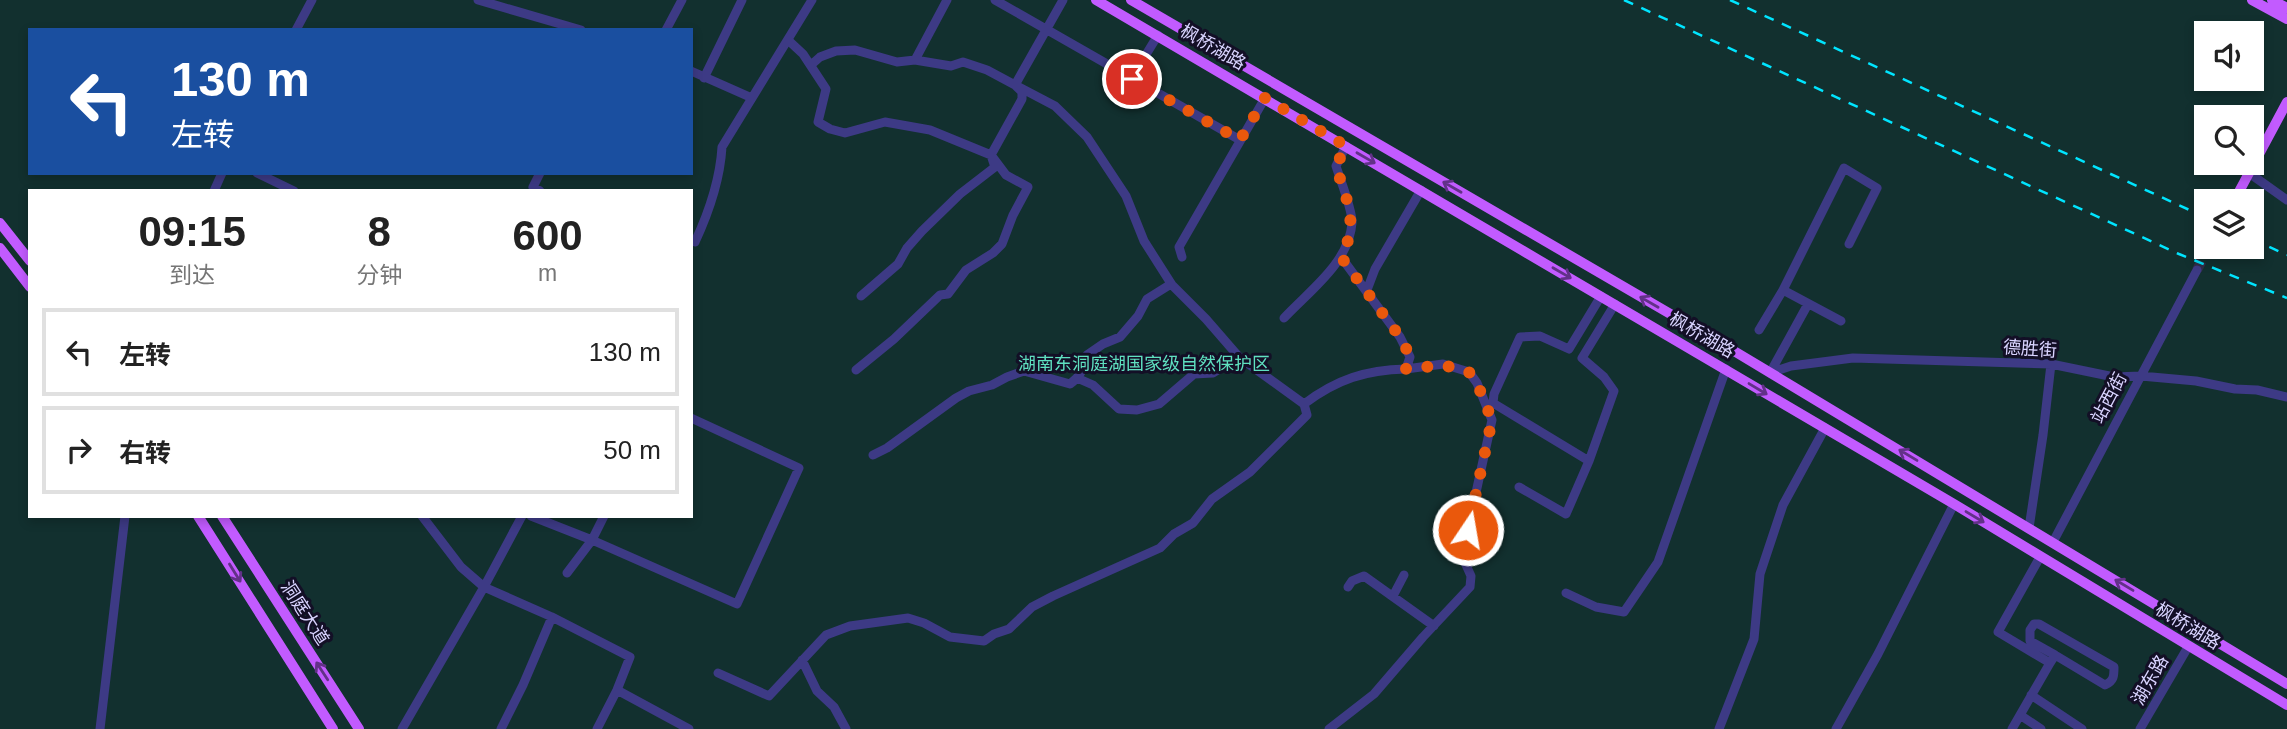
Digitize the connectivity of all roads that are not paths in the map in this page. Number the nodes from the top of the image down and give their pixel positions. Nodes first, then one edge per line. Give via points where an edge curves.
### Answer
1 (312, 0) edge
2 (478, 0) edge
3 (682, 0) edge
4 (742, 0) edge
5 (812, 0) edge
6 (947, 0) edge
7 (995, 0) edge
8 (1063, 0) edge
9 (1096, 0) edge
10 (1131, 0) edge
11 (2252, 0) edge
12 (2272, 0) edge
13 (2287, 8) edge
14 (2287, 19) edge
15 (297, 28) edge
16 (574, 28) edge
17 (667, 28) edge
18 (1046, 29) junction
19 (1158, 35) junction
20 (788, 40) junction
21 (915, 60) junction
22 (811, 65) junction
23 (693, 72) edge
24 (704, 78) junction
25 (1132, 79) junction
26 (1015, 85) junction
27 (752, 98) junction
28 (1265, 98) junction
29 (2287, 102) edge
30 (1240, 140) junction
31 (2264, 145) edge
32 (1346, 146) junction
33 (990, 155) junction
34 (261, 175) edge
35 (2252, 175) edge
36 (290, 189) edge
37 (1421, 190) junction
38 (2287, 200) edge
39 (0, 223) edge
40 (695, 242) dead end
41 (1849, 244) dead end
42 (0, 248) edge
43 (1182, 257) dead end
44 (1341, 257) junction
45 (28, 258) edge
46 (2197, 270) tunnel mouth
47 (28, 283) edge
48 (1171, 284) junction
49 (1367, 290) junction
50 (1783, 290) junction
51 (861, 296) dead end
52 (1601, 296) junction
53 (1615, 304) junction
54 (1808, 304) junction
55 (1284, 318) dead end
56 (1840, 321) dead end
57 (1759, 330) dead end
58 (1569, 349) junction
59 (1239, 357) junction
60 (1584, 360) junction
61 (2051, 364) junction
62 (1406, 369) junction
63 (1726, 369) junction
64 (856, 370) dead end
65 (1770, 373) junction
66 (2141, 376) junction
67 (1077, 378) junction
68 (2287, 397) edge
69 (1304, 404) junction
70 (693, 419) edge
71 (1825, 428) junction
72 (873, 455) dead end
73 (1589, 461) junction
74 (1519, 487) dead end
75 (1954, 504) junction
76 (125, 518) edge
77 (199, 518) edge
78 (223, 518) edge
79 (424, 518) edge
80 (521, 518) edge
81 (536, 518) edge
82 (603, 518) edge
83 (2029, 528) junction
84 (592, 540) junction
85 (2053, 542) junction
86 (2040, 557) junction
87 (568, 573) dead end
88 (1404, 575) dead end
89 (484, 587) junction
90 (1348, 587) dead end
91 (1566, 593) dead end
92 (1393, 596) junction
93 (552, 617) junction
94 (1434, 626) junction
95 (2188, 647) junction
96 (2053, 659) junction
97 (802, 660) junction
98 (718, 673) dead end
99 (2287, 684) edge
100 (617, 691) junction
101 (2031, 695) junction
102 (2287, 705) edge
103 (2020, 716) junction
104 (1332, 728) edge
105 (100, 729) edge
106 (333, 729) edge
107 (359, 729) edge
108 (402, 729) edge
109 (501, 729) edge
110 (597, 729) edge
111 (689, 729) edge
112 (846, 729) edge
113 (1719, 729) edge
114 (1836, 729) edge
115 (2012, 729) edge
116 (2041, 729) edge
117 (2082, 729) edge
118 (2140, 729) edge

1 - 15 street
2 - 16 street
3 - 17 street
4 - 24 street
5 - 20 street
6 - 21 street
7 - 18 street
8 - 18 street
9 - 19 main road, 枫桥湖路
65 -> 10 main road, 枫桥湖路
11 - 14 main road
12 - 13 main road
18 - 25 street
18 - 26 street
19 - 25 street
19 - 28 main road, 枫桥湖路
20 - 22 street
20 - 27 street
21 - 22 street via 897,62 855,50 836,51
21 - 26 street via 951,66 963,62
22 - 33 street via 826,89 818,122 830,129 845,133 885,122 909,125
23 - 24 street
24 - 27 street
25 - 30 street
26 - 33 street via 1022,99
26 - 48 street via 1055,106 1087,137 1126,196 1144,241
27 - 40 street via 722,147 712,202
28 - 30 street
28 - 32 main road, 枫桥湖路
29 - 31 main road
30 - 43 street via 1179,247
32 -> 37 main road, 枫桥湖路
32 - 44 street via 1336,166 1352,221
33 - 51 street via 995,167 960,194 898,264
33 - 64 street via 1006,175 1028,187 1002,244 966,270 948,294 940,295
34 - 36 street
35 - 38 street
37 - 49 street
37 -> 52 main road, 枫桥湖路
39 - 45 main road
41 - 50 street via 1877,188 1844,169
42 - 47 main road
44 - 49 street
44 - 55 street
46 - 66 street, 站西街
48 - 59 street
48 - 67 street via 1147,299 1121,337 1087,355
49 - 62 street via 1410,356
50 - 54 street
50 - 57 street
52 - 53 main road, 枫桥湖路
52 - 58 street
53 - 60 street
53 - 63 main road, 枫桥湖路
54 - 56 street
54 - 65 street
58 - 60 street
58 - 73 street via 1540,336 1520,337 1493,403
59 - 67 street via 1213,373 1194,374 1159,404 1137,410 1119,409 1093,385
59 - 69 street
60 - 73 street via 1614,391
61 - 65 street, 德胜街 via 1853,358
61 - 66 street, 德胜街 via 2113,377
61 - 83 street
62 - 69 street via 1345,379
62 - 94 street via 1443,365 1469,372 1492,420 1462,556 1471,576 1470,587
63 -> 71 main road, 枫桥湖路
63 - 91 street via 1658,562 1643,586 1624,612 1596,607
83 -> 65 main road, 枫桥湖路
66 - 68 street, 德胜街
66 - 85 street, 站西街
67 - 72 street via 1070,384 1024,371 969,391
69 - 97 street via 1307,415 1250,472 1212,499 1193,523 1160,548 1032,607 1009,629 984,641 971,641 950,638 908,618 889,619 826,635
70 - 84 street via 799,468 737,604
71 - 75 main road, 枫桥湖路
71 - 113 street via 1783,505 1760,574 1754,639
73 - 74 street via 1566,513
75 -> 86 main road, 枫桥湖路
75 - 114 street
76 - 105 street
77 -> 106 main road
107 -> 78 main road, 洞庭大道
79 - 89 street via 461,567
80 - 89 street
81 - 84 street
82 - 84 street
83 - 85 main road, 枫桥湖路
84 - 87 street
99 -> 85 main road, 枫桥湖路
86 - 95 main road, 枫桥湖路
86 - 96 street via 1998,632
88 - 92 street
89 - 93 street
89 - 108 street
90 - 92 street via 1364,576
92 - 94 street
93 - 100 street via 630,657
93 - 109 street
94 - 104 street via 1374,694
95 - 102 main road, 枫桥湖路
95 - 118 street, 湖东路
96 - 96 street via 2105,685 2114,676 2114,667 2034,624 2030,641
96 - 101 street
97 - 98 street via 769,696
97 - 112 street via 817,691 834,706
100 - 110 street
100 - 111 street
101 - 103 street
101 - 117 street
103 - 115 street
103 - 116 street

